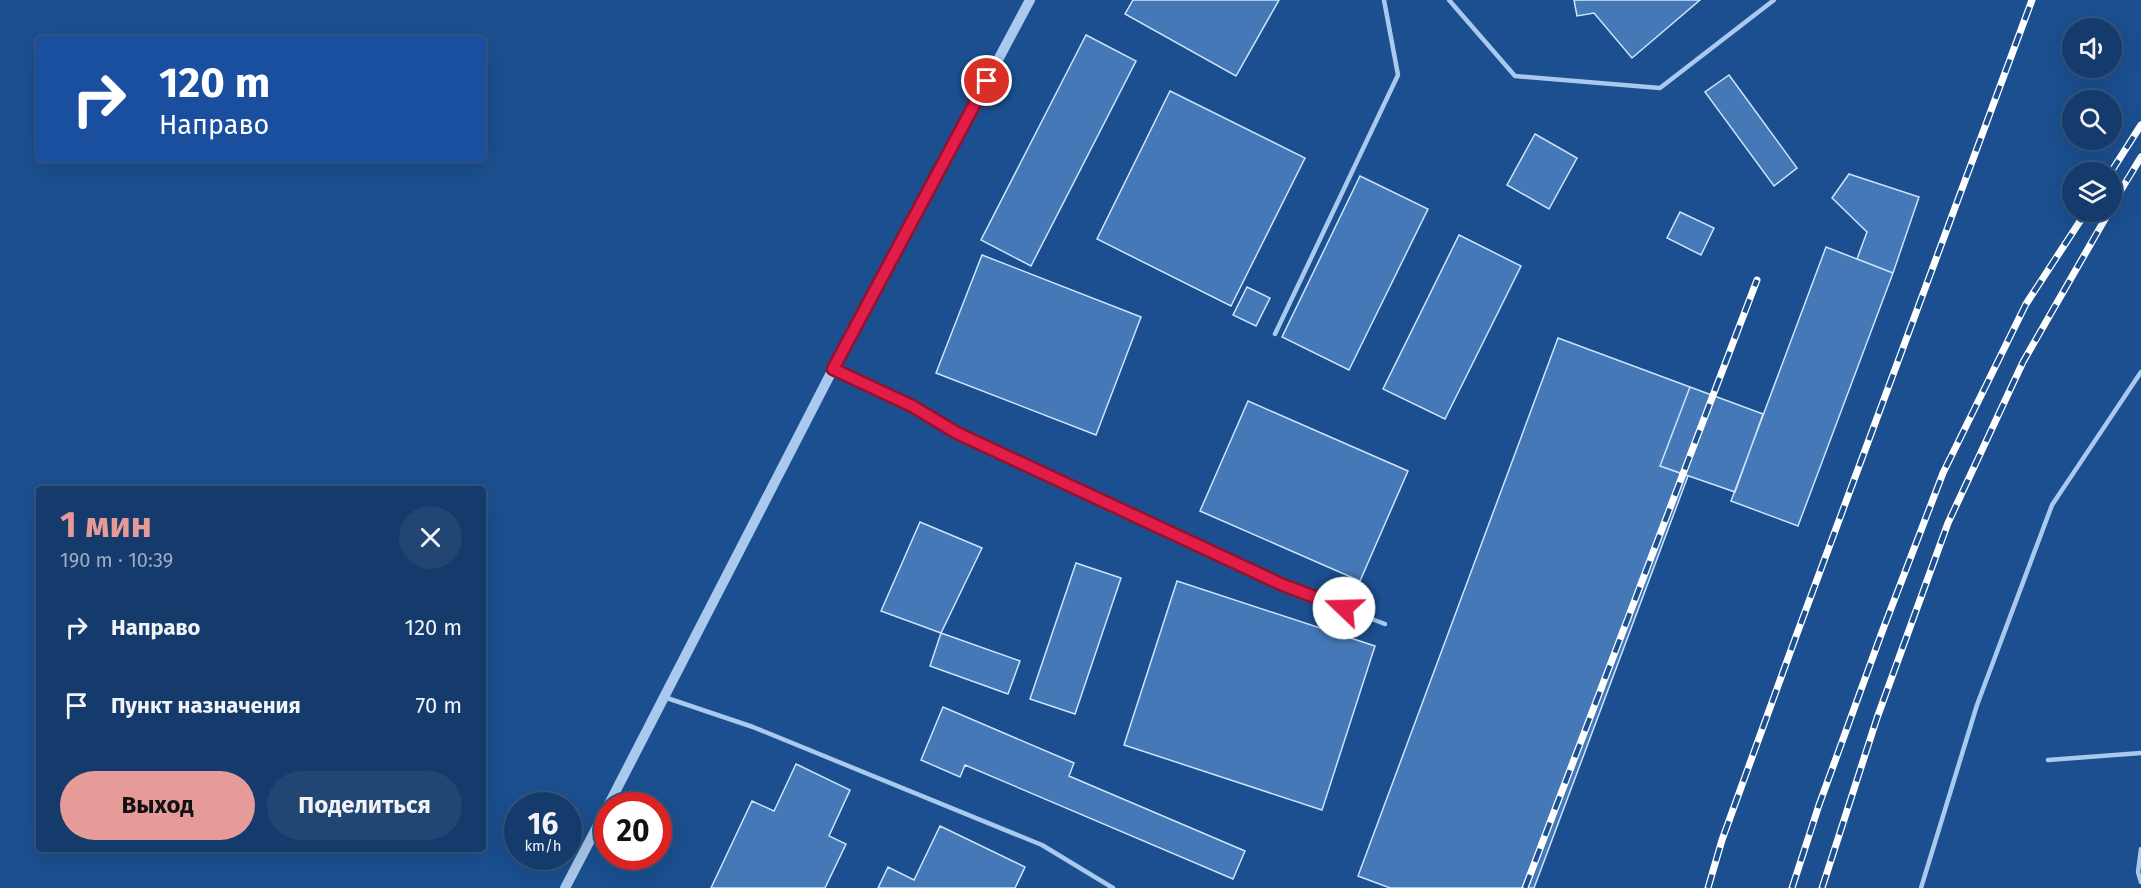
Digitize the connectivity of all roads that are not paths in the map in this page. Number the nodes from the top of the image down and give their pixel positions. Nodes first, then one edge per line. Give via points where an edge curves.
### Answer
1 (1030, 0) edge
2 (1384, 0) edge
3 (1449, 0) edge
4 (1774, 0) edge
5 (1275, 334) dead end
6 (833, 369) junction
7 (2141, 372) edge
8 (1385, 624) dead end
9 (664, 697) junction
10 (2141, 753) edge
11 (2048, 760) dead end
12 (615, 792) edge
13 (594, 833) edge
14 (2141, 849) edge
15 (2141, 882) edge
16 (565, 888) edge
17 (1113, 888) edge
18 (1921, 888) edge

1 - 6 street
2 - 5 lane via 1398,75
3 - 4 lane via 1515,76 1660,88
6 - 8 lane via 912,406 957,433 1283,585
6 - 9 street
7 - 18 lane via 2052,505 1977,705
9 - 12 street
9 - 17 lane via 753,727 1041,844
10 - 11 lane
13 - 16 street
14 - 15 lane

